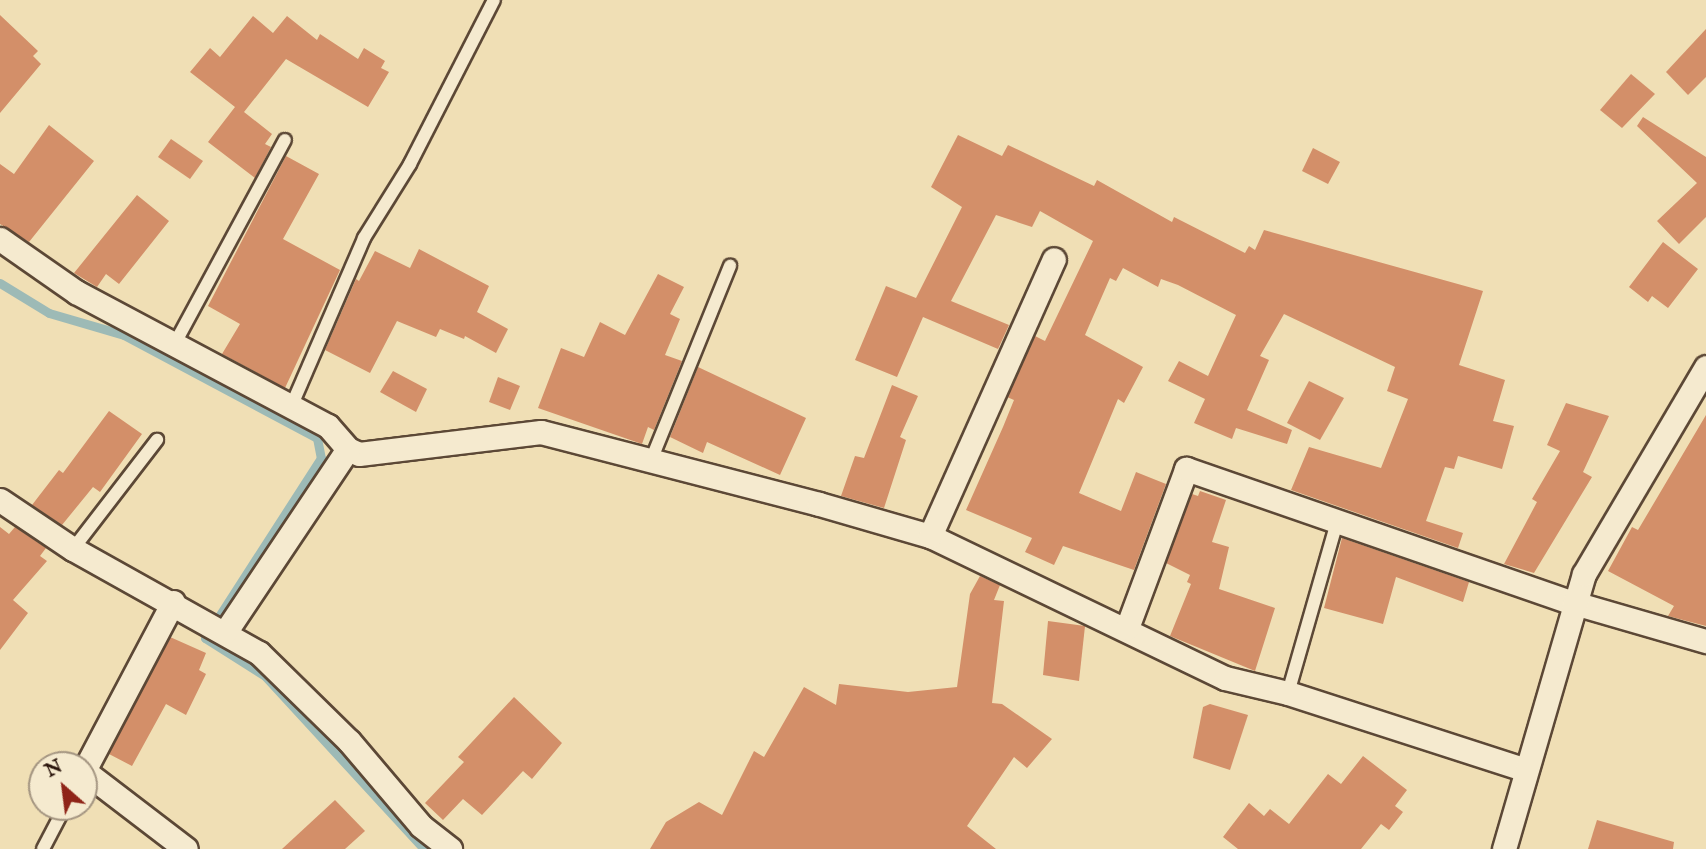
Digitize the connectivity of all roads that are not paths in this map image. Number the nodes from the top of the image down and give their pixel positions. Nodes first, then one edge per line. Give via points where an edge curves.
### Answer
1 (494, 0) edge
2 (285, 140) dead end
3 (0, 239) edge
4 (1054, 259) dead end
5 (730, 266) dead end
6 (174, 345) junction
7 (1706, 367) edge
8 (291, 407) junction
9 (157, 440) dead end
10 (348, 449) junction
11 (650, 463) junction
12 (0, 500) edge
13 (1338, 519) junction
14 (930, 536) junction
15 (73, 549) junction
16 (173, 602) junction
17 (1574, 603) junction
18 (215, 625) junction
19 (1127, 628) junction
20 (1706, 640) edge
21 (1289, 693) junction
22 (95, 751) edge
23 (1526, 770) junction
24 (98, 782) edge
25 (58, 821) edge
26 (43, 849) edge
27 (187, 849) edge
28 (450, 849) edge
29 (1504, 849) edge

1 - 8 lane via 410,164 364,238
2 - 6 lane
3 - 6 street via 76,292
4 - 14 street
5 - 11 lane
6 - 8 street
7 - 17 street via 1584,574
8 - 10 street via 328,426
9 - 15 lane
10 - 11 street via 371,454 541,432
10 - 18 street
11 - 14 street
12 - 15 street
13 - 17 street
13 - 19 street via 1254,496 1186,469
13 - 21 lane
14 - 19 street
15 - 16 street
16 - 18 street
16 - 22 street
17 - 20 street
17 - 23 street
18 - 28 street via 288,679 421,826
19 - 21 street via 1225,678
21 - 23 street
23 - 29 street
24 - 27 street
25 - 26 lane

